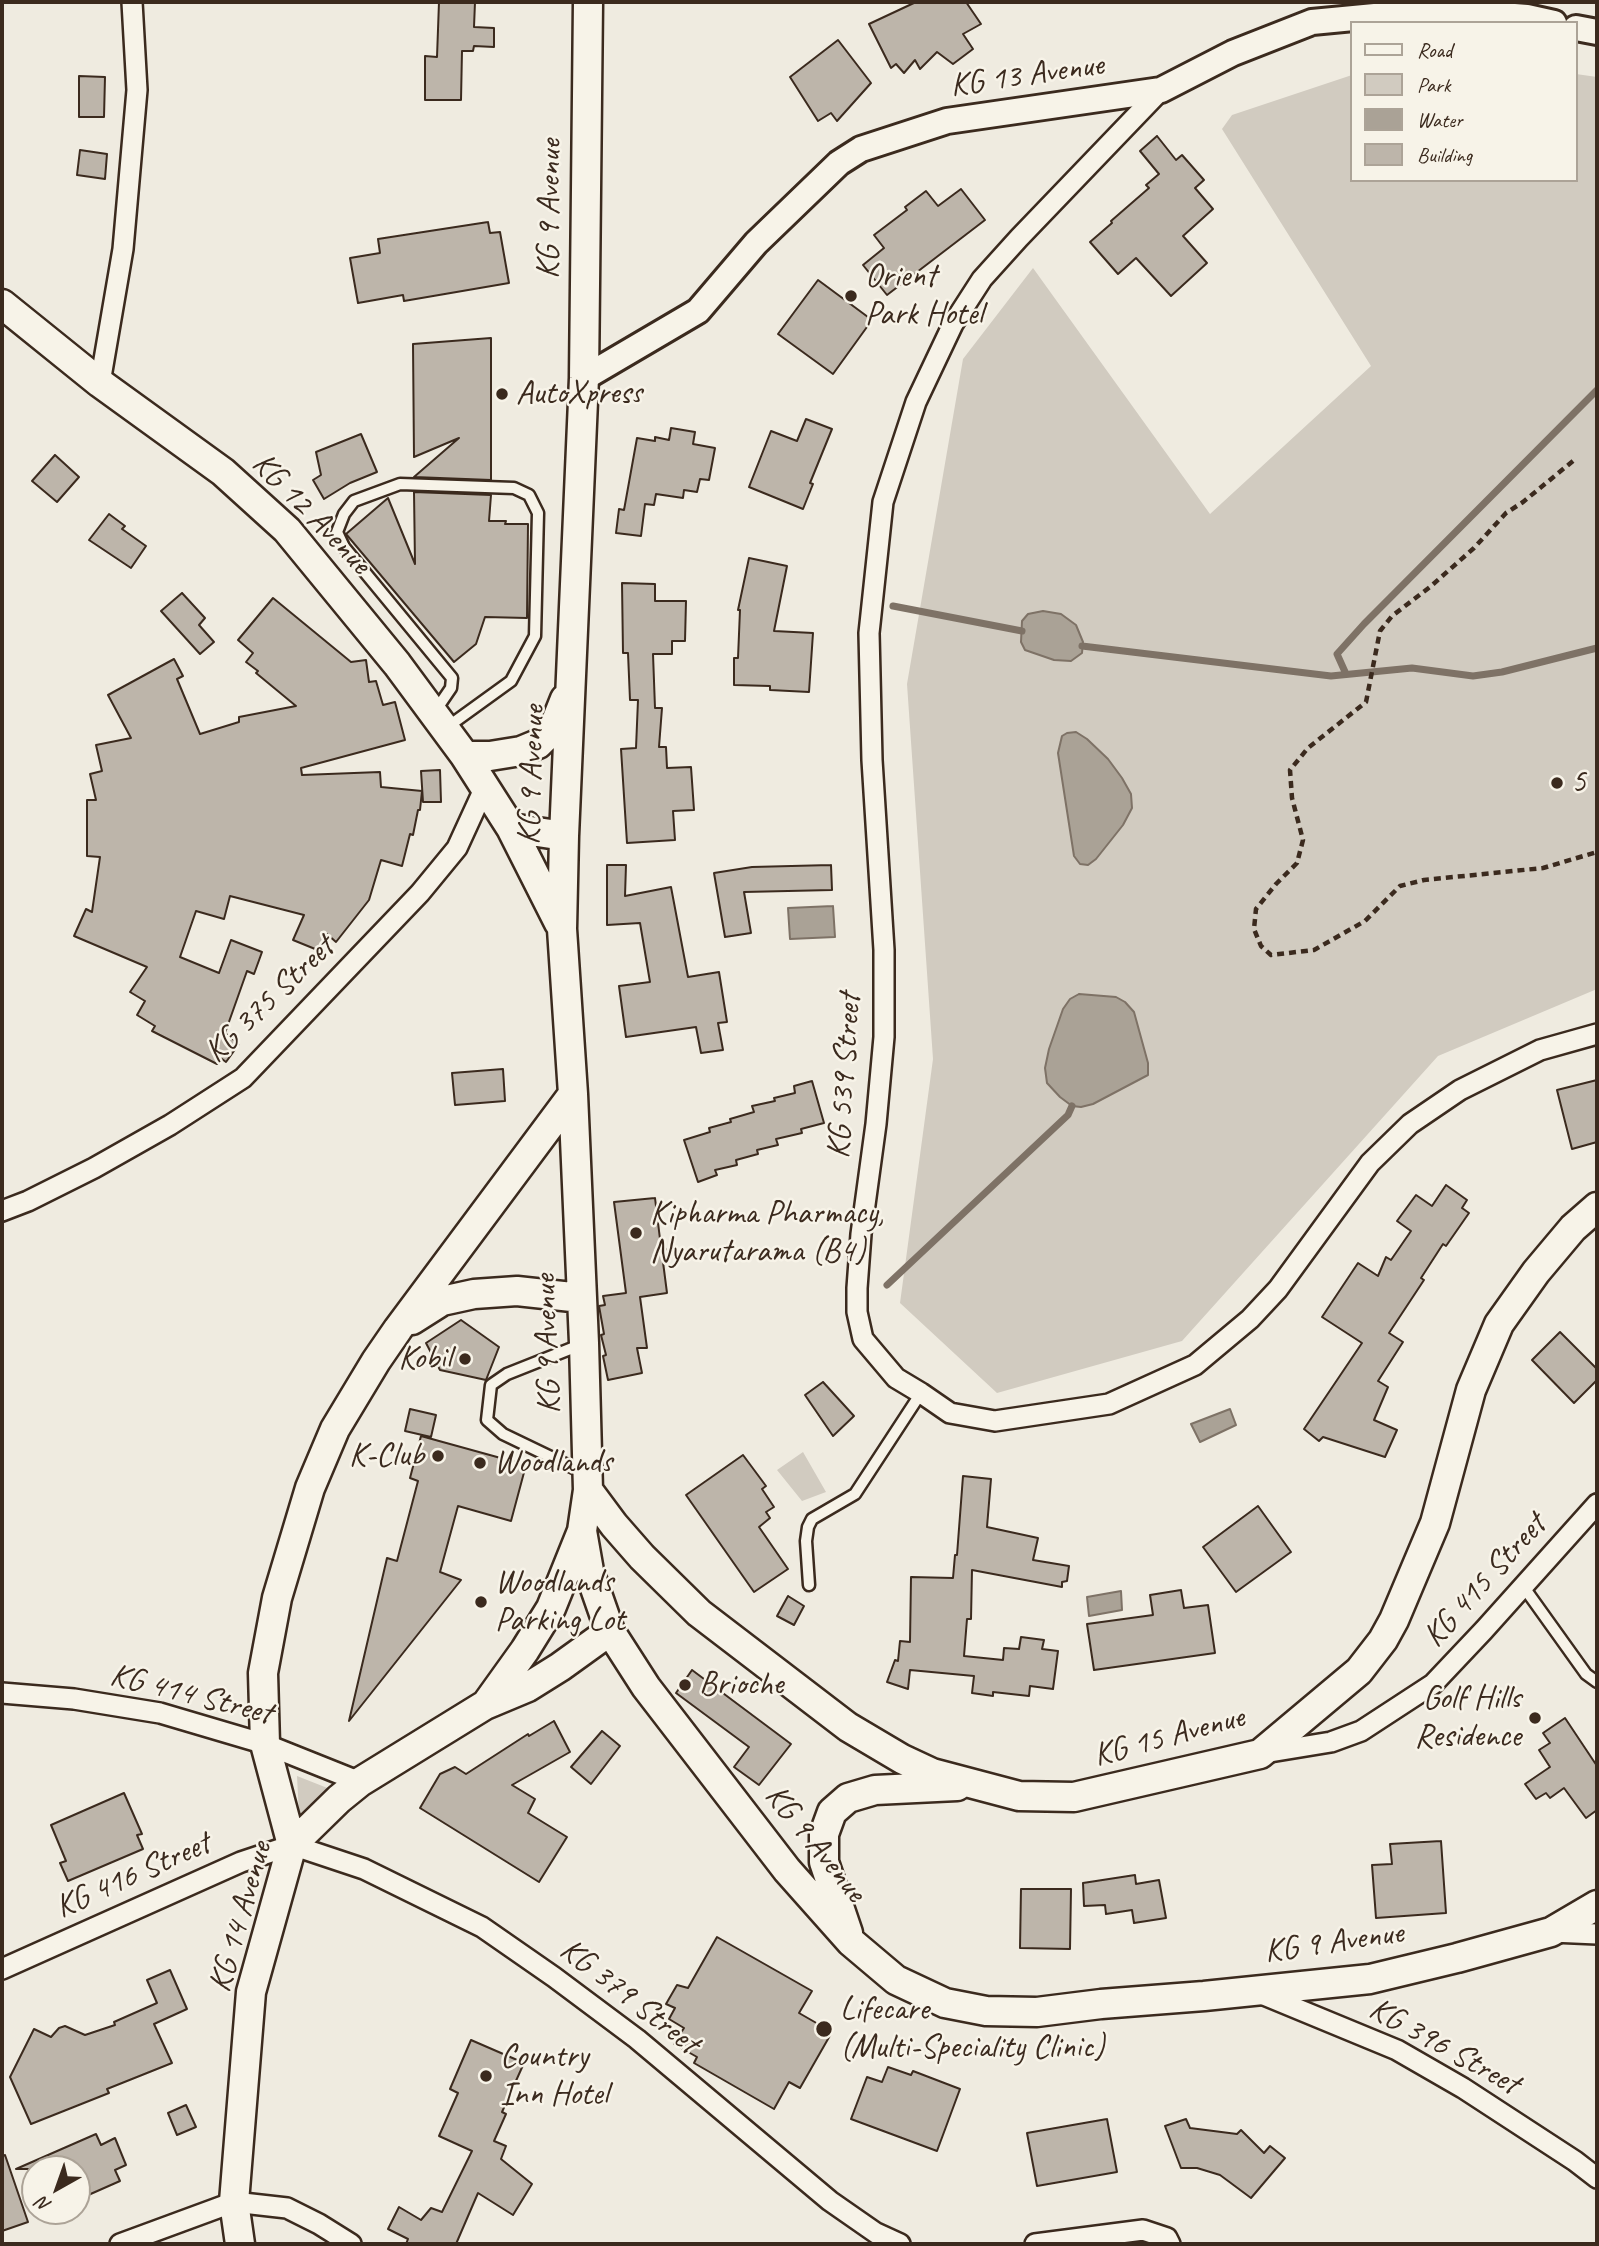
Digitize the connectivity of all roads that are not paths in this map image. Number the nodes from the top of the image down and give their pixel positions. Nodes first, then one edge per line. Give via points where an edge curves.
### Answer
1 (132, 2) edge
2 (588, 2) edge
3 (1437, 6) edge
4 (1545, 21) edge
5 (1578, 28) edge
6 (1597, 33) edge
7 (1160, 90) junction
8 (2, 304) edge
9 (584, 378) junction
10 (100, 383) junction
11 (570, 687) junction
12 (439, 721) junction
13 (465, 756) junction
14 (485, 787) junction
15 (511, 828) junction
16 (564, 836) junction
17 (562, 929) junction
18 (1597, 1034) edge
19 (573, 1094) junction
20 (1597, 1207) edge
21 (2, 1211) edge
22 (581, 1298) junction
23 (398, 1329) junction
24 (584, 1343) junction
25 (921, 1392) junction
26 (588, 1482) junction
27 (1597, 1504) edge
28 (582, 1531) junction
29 (809, 1585) dead end
30 (1523, 1585) junction
31 (610, 1631) junction
32 (1597, 1682) edge
33 (2, 1693) edge
34 (485, 1705) junction
35 (265, 1744) junction
36 (1260, 1754) junction
37 (360, 1782) junction
38 (975, 1786) junction
39 (292, 1845) junction
40 (1597, 1905) edge
41 (1551, 1932) junction
42 (1597, 1934) edge
43 (851, 1942) junction
44 (2, 1969) edge
45 (1250, 1990) junction
46 (1597, 2178) edge
47 (234, 2202) junction
48 (120, 2244) edge
49 (240, 2244) edge
50 (351, 2244) edge
51 (900, 2244) edge
52 (1035, 2244) edge
53 (1170, 2244) edge

1 - 10 street via 136,103 123,249
2 - 9 main road, KG 9 Avenue
3 - 4 street, KG 13 Avenue
3 - 7 street, KG 13 Avenue via 1312,22 1233,53
5 - 6 street
7 - 9 street, KG 13 Avenue via 947,121 861,149 839,163 756,243 698,311
7 - 25 street, KG 539 Street via 982,279 953,324 916,402 883,502 869,633 884,1037 861,1234 857,1312 863,1339 895,1378
8 - 10 main road, KG 12 Avenue
9 - 11 main road, KG 9 Avenue
10 - 12 main road, KG 12 Avenue via 223,472 287,530
11 - 13 main road via 553,729 538,744 521,751
11 - 16 main road, KG 9 Avenue
12 - 12 lane via 452,678 344,547 337,532 354,501 400,484 514,488 529,495 538,513 536,636 511,681
12 - 13 main road, KG 12 Avenue
13 - 14 main road, KG 12 Avenue
14 - 15 main road, KG 12 Avenue
14 - 21 street, KG 375 Street via 457,848 243,1078 170,1125
15 - 16 main road
15 - 17 main road, KG 12 Avenue
16 - 17 main road, KG 9 Avenue
17 - 19 main road, KG 9 Avenue
18 - 25 street, KG 539 Street via 1540,1049 1460,1090 1410,1124 1370,1163 1278,1289 1195,1365 1109,1404 995,1420 950,1413
19 - 22 main road, KG 9 Avenue
19 - 23 main road
20 - 36 main road, KG 15 Avenue via 1536,1272 1499,1324 1471,1390 1435,1523 1383,1640 1359,1671
22 - 23 main road via 517,1291 474,1294 442,1301
22 - 24 main road, KG 9 Avenue
23 - 35 main road via 335,1429 310,1488 277,1598 263,1673
24 - 26 main road, KG 9 Avenue
24 - 26 lane via 506,1374 491,1385 488,1420 503,1434
25 - 29 lane via 859,1489 812,1519 806,1541
26 - 28 main road, KG 9 Avenue
26 - 38 main road, KG 15 Avenue via 614,1525 699,1613 848,1727 932,1773
27 - 30 street, KG 415 Street
28 - 31 main road, KG 9 Avenue via 589,1571
28 - 34 main road, KG 14 Avenue via 551,1608
30 - 32 lane via 1586,1674
30 - 36 street, KG 415 Street via 1433,1685 1391,1712 1361,1731 1331,1742
31 - 34 main road, KG 14 Avenue via 528,1687
31 - 43 main road, KG 9 Avenue via 654,1698 787,1870
33 - 35 street, KG 414 Street via 160,1713
34 - 37 main road, KG 14 Avenue
35 - 37 street, KG 414 Street
35 - 39 main road
36 - 38 main road, KG 15 Avenue via 1074,1797 1019,1797
37 - 39 main road, KG 14 Avenue
38 - 43 main road via 875,1790 848,1798 832,1812 824,1834 824,1862
39 - 44 street, KG 416 Street via 241,1862
39 - 47 main road, KG 14 Avenue via 251,1992
39 - 51 street, KG 379 Street via 364,1869 482,1927 636,2039 830,2202
40 - 41 main road, KG 9 Avenue
41 - 42 street
41 - 45 main road, KG 9 Avenue via 1370,1979
43 - 45 main road, KG 9 Avenue via 896,1980 945,2003 986,2011 1037,2012
45 - 46 street, KG 396 Street via 1397,2050 1463,2088
47 - 48 street
47 - 49 main road, KG 14 Avenue
47 - 50 street via 287,2208
52 - 53 street via 1143,2230 1167,2238

